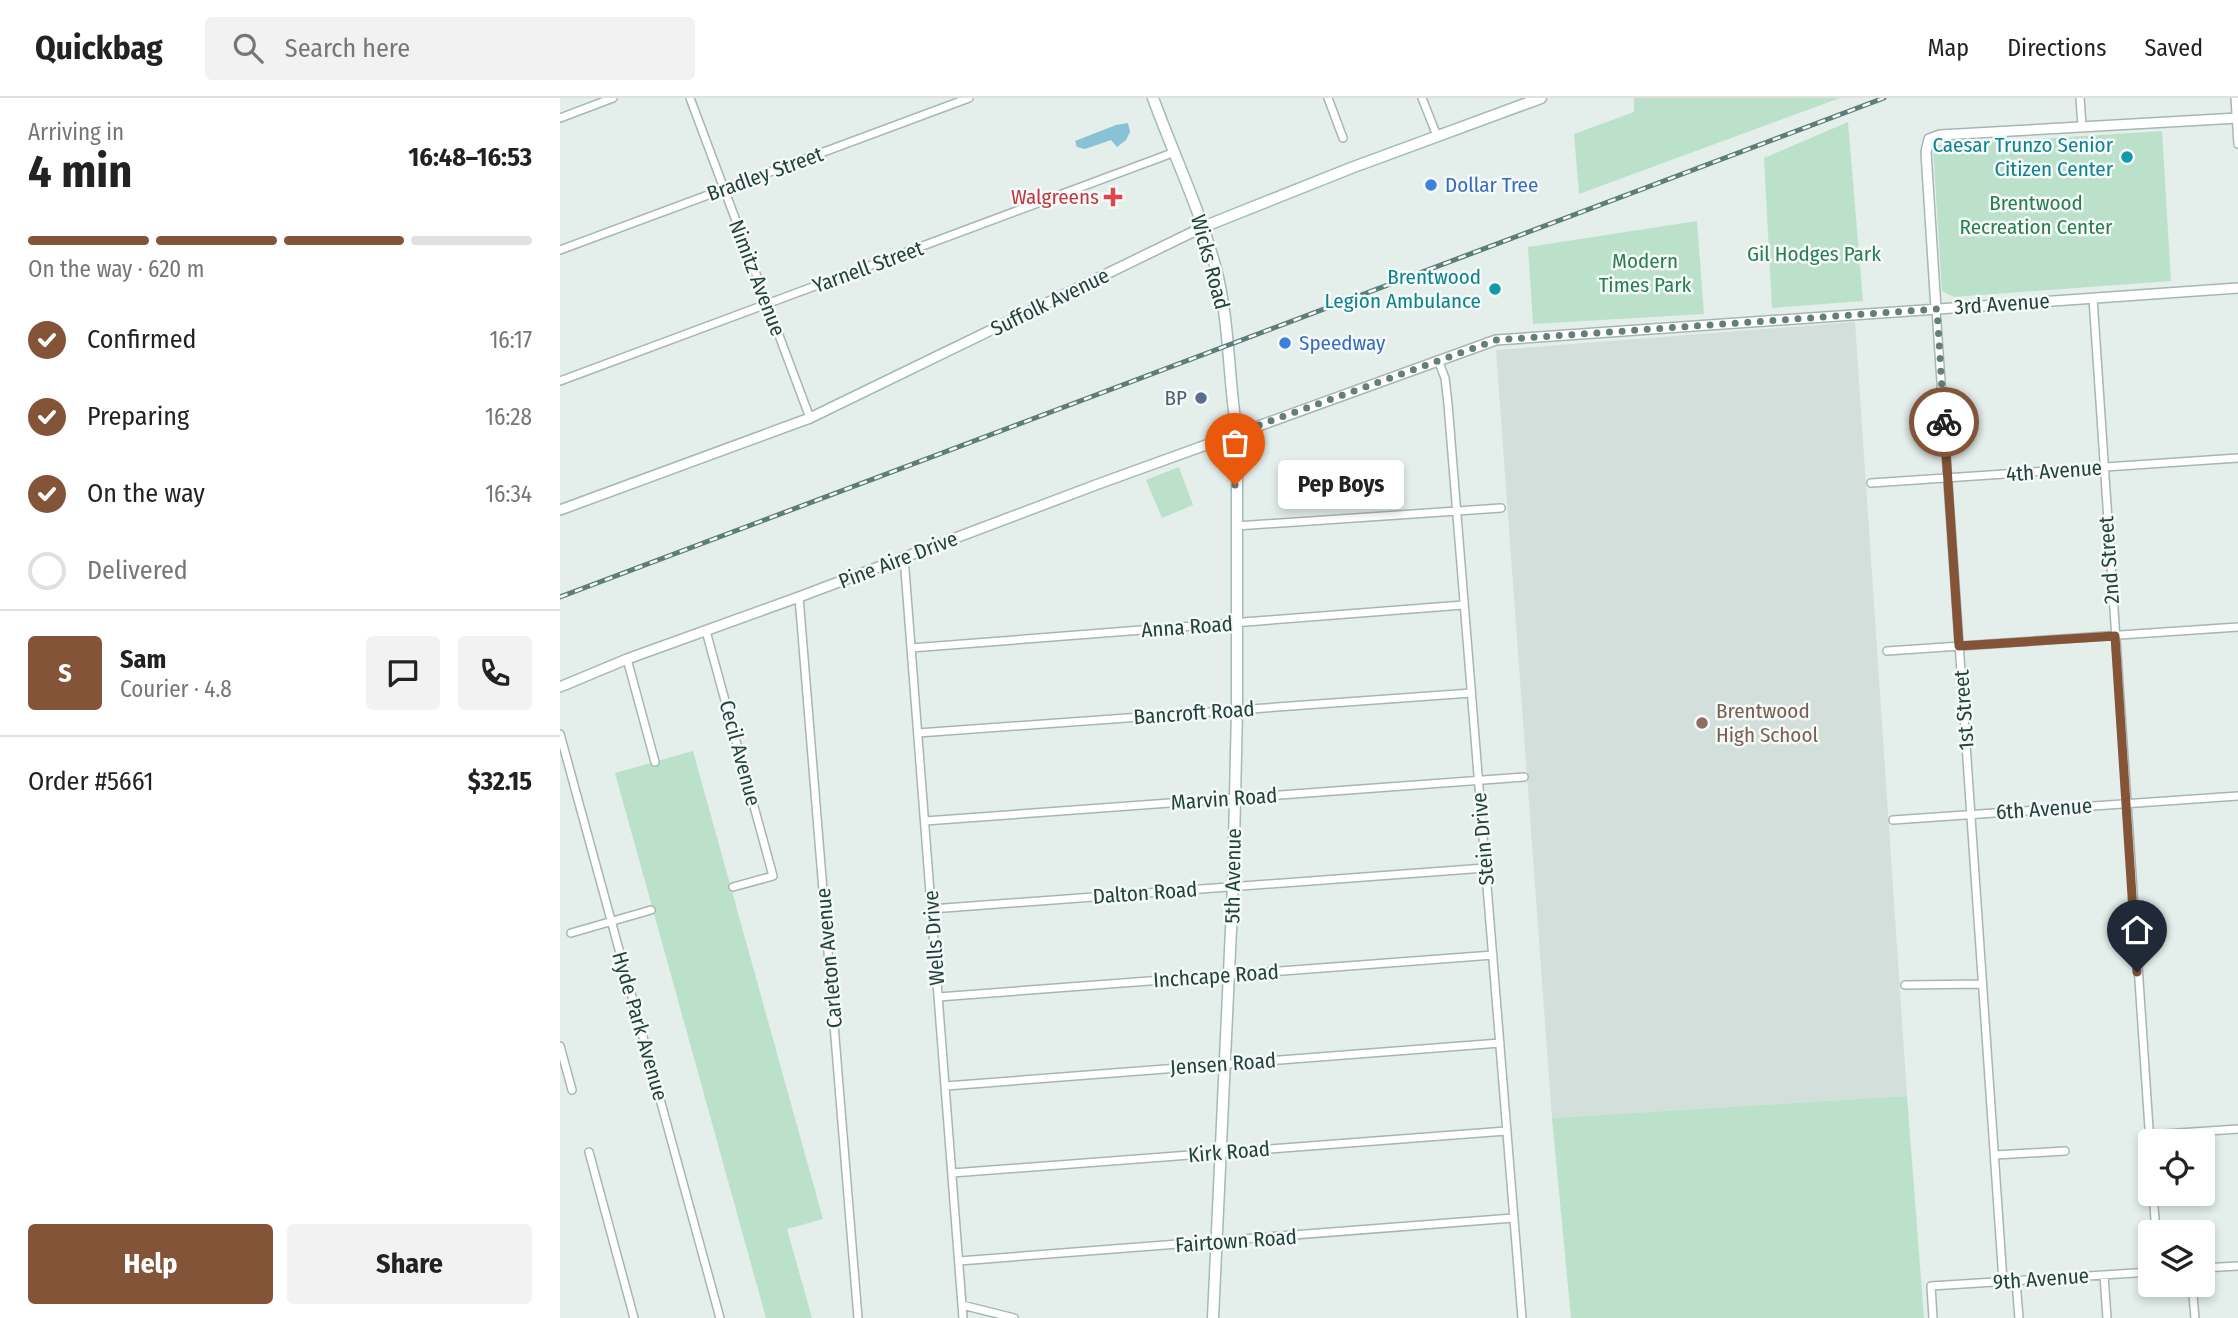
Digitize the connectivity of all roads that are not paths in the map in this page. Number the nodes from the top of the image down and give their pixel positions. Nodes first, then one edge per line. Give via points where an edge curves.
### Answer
1 (613, 98) edge
2 (690, 98) edge
3 (969, 98) edge
4 (1153, 98) edge
5 (1328, 98) edge
6 (1422, 98) edge
7 (1541, 98) edge
8 (2080, 98) edge
9 (2235, 98) edge
10 (560, 118) edge
11 (2237, 118) edge
12 (2082, 126) junction
13 (1437, 136) junction
14 (1343, 138) dead end
15 (2238, 144) edge
16 (1175, 152) junction
17 (724, 189) junction
18 (1203, 228) junction
19 (560, 250) edge
20 (2238, 288) edge
21 (2093, 298) junction
22 (767, 304) junction
23 (1937, 309) junction
24 (1438, 360) junction
25 (560, 381) edge
26 (810, 418) junction
27 (1237, 433) junction
28 (2238, 458) edge
29 (2103, 467) junction
30 (1948, 478) junction
31 (1871, 483) dead end
32 (1501, 508) dead end
33 (560, 510) edge
34 (1456, 512) junction
35 (1236, 526) junction
36 (904, 557) junction
37 (799, 597) junction
38 (1463, 605) junction
39 (1236, 623) junction
40 (2238, 627) edge
41 (706, 631) junction
42 (2115, 636) junction
43 (1959, 646) junction
44 (911, 648) junction
45 (1887, 651) dead end
46 (627, 659) junction
47 (560, 687) edge
48 (1471, 693) junction
49 (1237, 710) junction
50 (918, 733) junction
51 (560, 734) edge
52 (655, 762) dead end
53 (1524, 778) dead end
54 (1478, 781) junction
55 (2238, 796) edge
56 (1235, 798) junction
57 (2126, 804) junction
58 (1972, 814) junction
59 (1893, 820) dead end
60 (925, 821) junction
61 (1485, 868) junction
62 (1233, 886) junction
63 (733, 887) dead end
64 (931, 909) junction
65 (651, 910) dead end
66 (611, 921) junction
67 (571, 933) dead end
68 (1493, 955) junction
69 (1230, 975) junction
70 (1982, 984) junction
71 (1905, 985) dead end
72 (938, 997) junction
73 (1500, 1043) junction
74 (560, 1046) edge
75 (1226, 1064) junction
76 (946, 1086) junction
77 (572, 1090) dead end
78 (2149, 1129) edge
79 (2238, 1129) edge
80 (1506, 1131) junction
81 (2215, 1131) edge
82 (2065, 1151) dead end
83 (589, 1152) dead end
84 (1222, 1153) junction
85 (1994, 1155) junction
86 (952, 1173) junction
87 (1513, 1219) junction
88 (1217, 1242) junction
89 (959, 1261) junction
90 (2238, 1266) edge
91 (2215, 1267) edge
92 (2138, 1273) edge
93 (2104, 1275) junction
94 (2003, 1281) junction
95 (2016, 1281) junction
96 (2193, 1297) edge
97 (962, 1305) junction
98 (634, 1318) edge
99 (720, 1318) edge
100 (858, 1318) edge
101 (963, 1318) edge
102 (1014, 1318) edge
103 (1213, 1318) edge
104 (1522, 1318) edge
105 (1933, 1318) edge
106 (2019, 1318) edge
107 (2107, 1318) edge
108 (2195, 1318) edge

1 - 10 street
2 - 17 street, Nimitz Avenue
3 - 17 street, Bradley Street
4 - 16 main road, Wicks Road
5 - 14 street
6 - 13 street
7 - 13 main road, Suffolk Avenue
8 - 12 street
9 - 11 street
11 - 12 street
11 - 15 street
12 - 23 street, 1st Street via 1929,139 1926,152
13 - 18 main road, Suffolk Avenue
16 - 18 main road, Wicks Road
16 - 22 street, Yarnell Street
17 - 19 street, Bradley Street
17 - 22 street, Nimitz Avenue
18 - 26 street, Suffolk Avenue
18 - 27 main road, Wicks Road via 1223,302
20 - 21 street, 3rd Avenue
21 - 23 street, 3rd Avenue
21 - 29 street, 2nd Street
22 - 25 street, Yarnell Street
22 - 26 street, Nimitz Avenue
23 - 24 street, 3rd Avenue via 1496,340
23 - 30 street, 1st Street
24 - 27 street, 3rd Avenue
24 - 34 street, Stein Drive via 1445,378
26 - 33 street, Suffolk Avenue
27 - 35 main road, 5th Avenue
27 - 36 street, Pine Aire Drive
28 - 29 street, 4th Avenue
29 - 30 street, 4th Avenue
29 - 42 street, 2nd Street
30 - 31 street, 4th Avenue
30 - 43 street, 1st Street
32 - 34 street
34 - 35 street
34 - 38 street, Stein Drive
35 - 39 main road, 5th Avenue
36 - 37 street, Pine Aire Drive
36 - 44 street, Wells Drive
37 - 41 street, Pine Aire Drive
37 - 100 street, Carleton Avenue
38 - 39 street, Anna Road
38 - 48 street, Stein Drive
39 - 44 street, Anna Road
39 - 49 main road, 5th Avenue
40 - 42 street
41 - 46 street, Pine Aire Drive
41 - 63 street, Cecil Avenue via 774,876
42 - 43 street
42 - 57 street, 2nd Street
43 - 45 street
43 - 58 street, 1st Street
44 - 50 street, Wells Drive
46 - 47 street, Pine Aire Drive
46 - 52 street
48 - 49 street, Bancroft Road
48 - 54 street, Stein Drive
49 - 50 street, Bancroft Road
49 - 56 main road, 5th Avenue
50 - 60 street, Wells Drive
51 - 66 street, Hyde Park Avenue
53 - 54 street, Marvin Road
54 - 56 street, Marvin Road
54 - 61 street, Stein Drive
55 - 57 street, 6th Avenue
56 - 60 street, Marvin Road
56 - 62 main road, 5th Avenue
57 - 58 street, 6th Avenue
57 - 78 street, 2nd Street
58 - 59 street, 6th Avenue
58 - 70 street, 1st Street
60 - 64 street, Wells Drive
61 - 62 street, Dalton Road
61 - 68 street, Stein Drive
62 - 64 street, Dalton Road
62 - 69 main road, 5th Avenue
64 - 72 street, Wells Drive
65 - 66 street
66 - 67 street
66 - 99 street, Hyde Park Avenue
68 - 69 street, Inchcape Road
68 - 73 street, Stein Drive
69 - 72 street, Inchcape Road
69 - 75 main road, 5th Avenue
70 - 71 street
70 - 85 street, 1st Street
72 - 76 street, Wells Drive
73 - 75 street, Jensen Road
73 - 80 street, Stein Drive
74 - 77 street
75 - 76 street, Jensen Road
75 - 84 main road, 5th Avenue
76 - 86 street, Wells Drive
79 - 81 street
80 - 84 street, Kirk Road
80 - 87 street, Stein Drive
82 - 85 street
83 - 98 street
84 - 86 street, Kirk Road
84 - 88 main road, 5th Avenue
85 - 94 street, 1st Street
86 - 89 street, Wells Drive
87 - 88 street, Fairtown Road
87 - 104 street, Stein Drive
88 - 89 street, Fairtown Road
88 - 103 main road, 5th Avenue
89 - 97 street, Wells Drive
90 - 91 street
92 - 93 street, 9th Avenue
93 - 95 street, 9th Avenue
93 - 107 street
94 - 95 street, 9th Avenue
94 - 105 street, 9th Avenue via 1931,1286
95 - 106 street
96 - 108 street
97 - 101 street, Wells Drive
97 - 102 street

